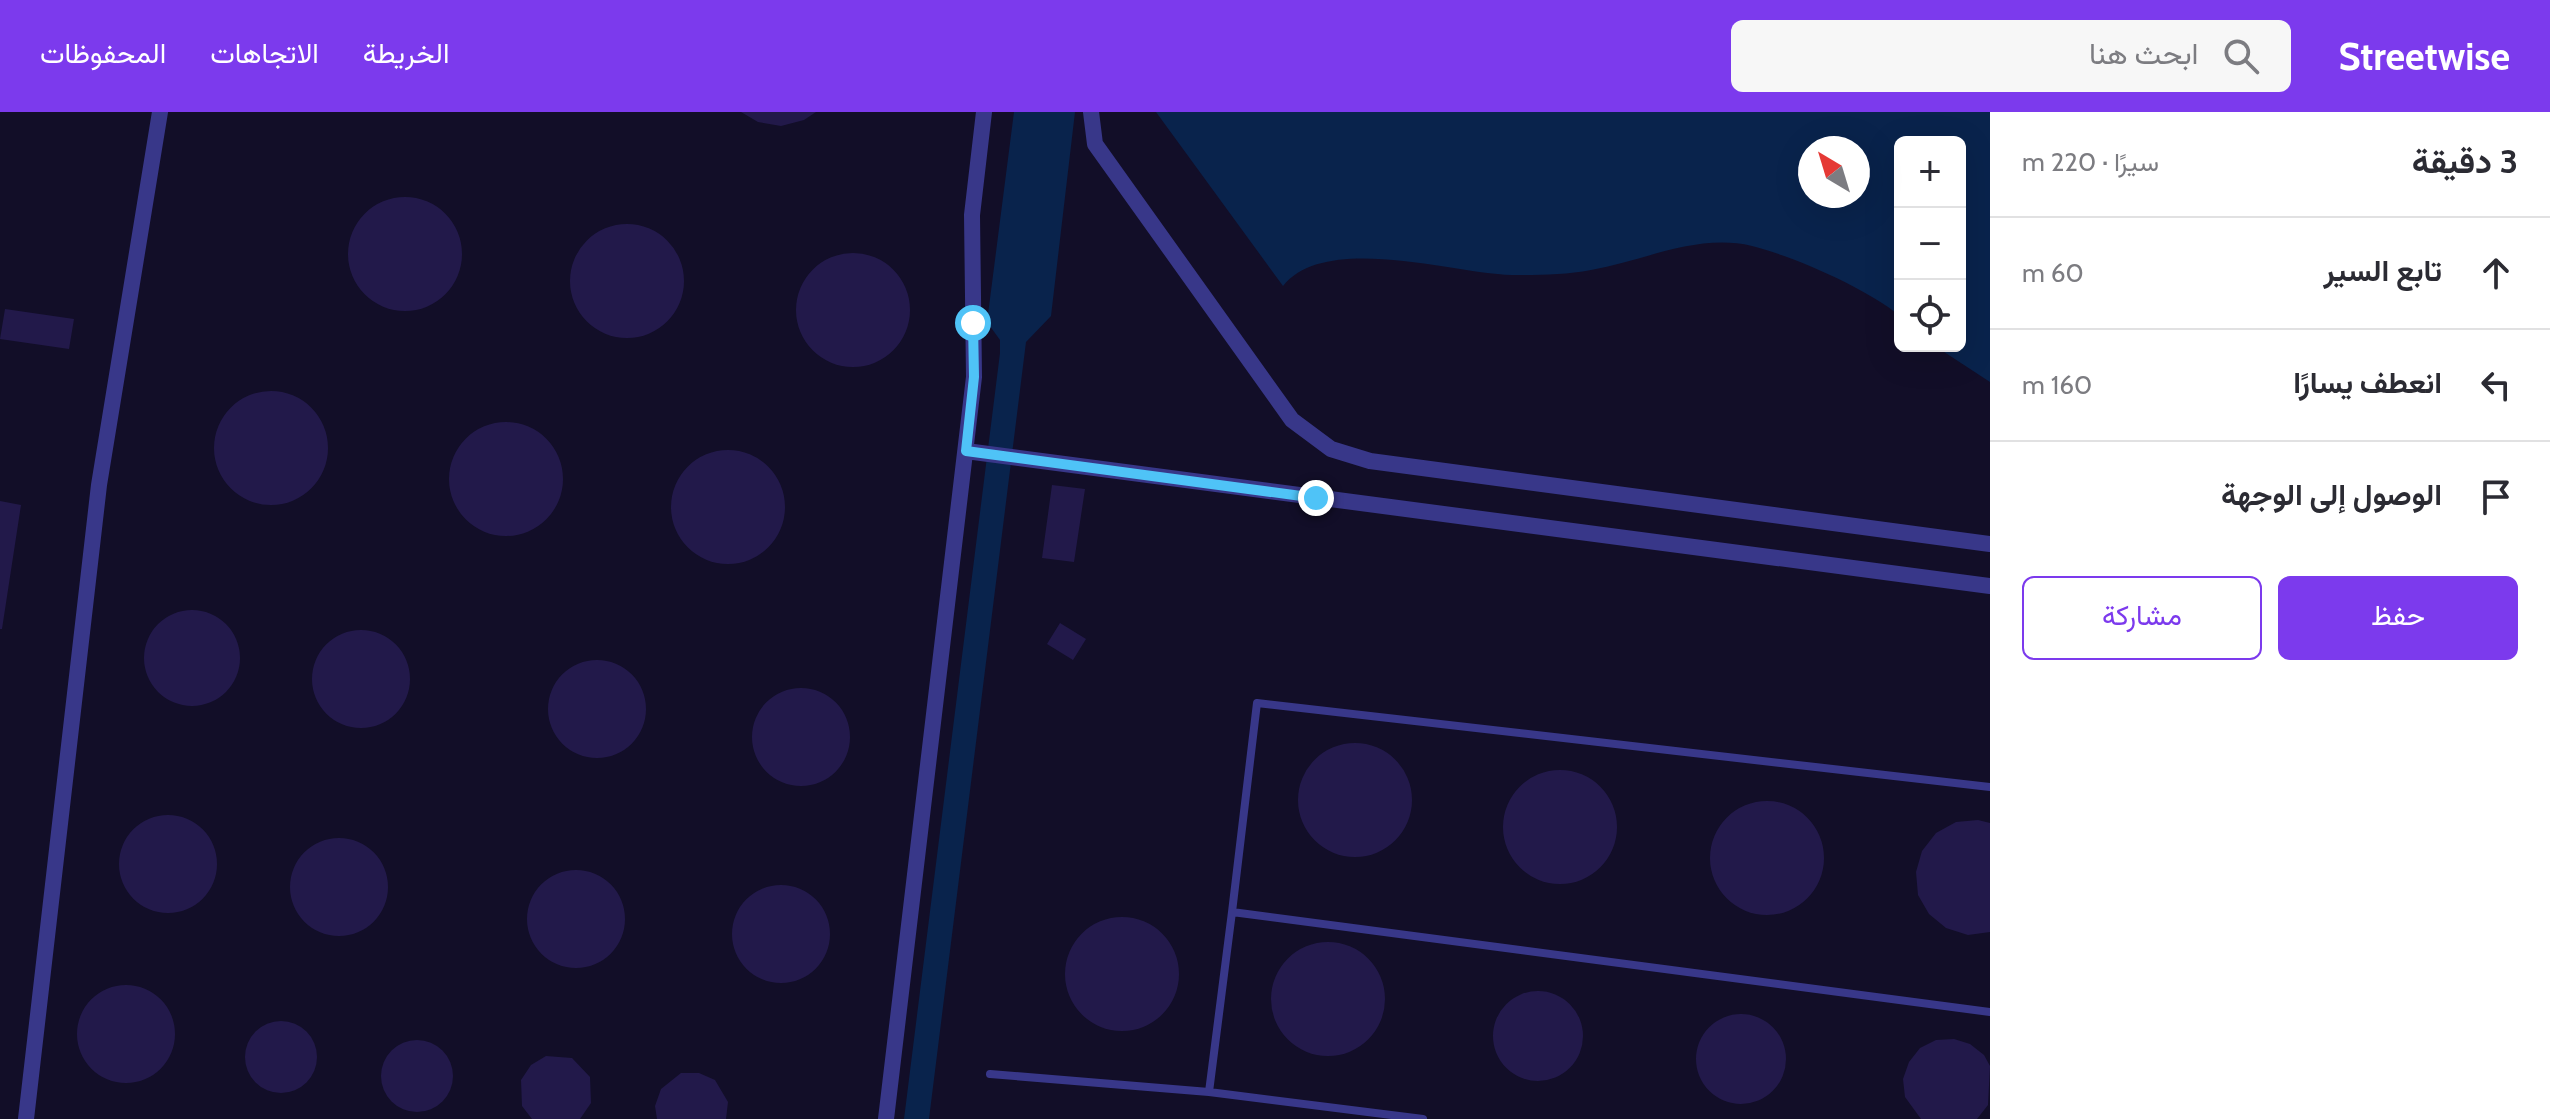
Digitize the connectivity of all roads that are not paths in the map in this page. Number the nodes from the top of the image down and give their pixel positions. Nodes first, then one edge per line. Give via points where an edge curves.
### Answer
1 (160, 112) edge
2 (984, 112) edge
3 (1091, 112) edge
4 (972, 453) junction
5 (1990, 544) edge
6 (1990, 586) edge
7 (1990, 787) edge
8 (1232, 912) junction
9 (1990, 1012) edge
10 (990, 1074) dead end
11 (1209, 1092) junction
12 (26, 1119) edge
13 (886, 1119) edge
14 (1423, 1119) edge

1 - 12 street via 99,485
2 - 4 street via 972,215
3 - 5 street via 1095,144 1292,420 1331,449 1370,461
4 - 6 street
4 - 13 street
7 - 8 lane via 1257,703
8 - 9 lane
8 - 11 lane
10 - 11 lane
11 - 14 lane

